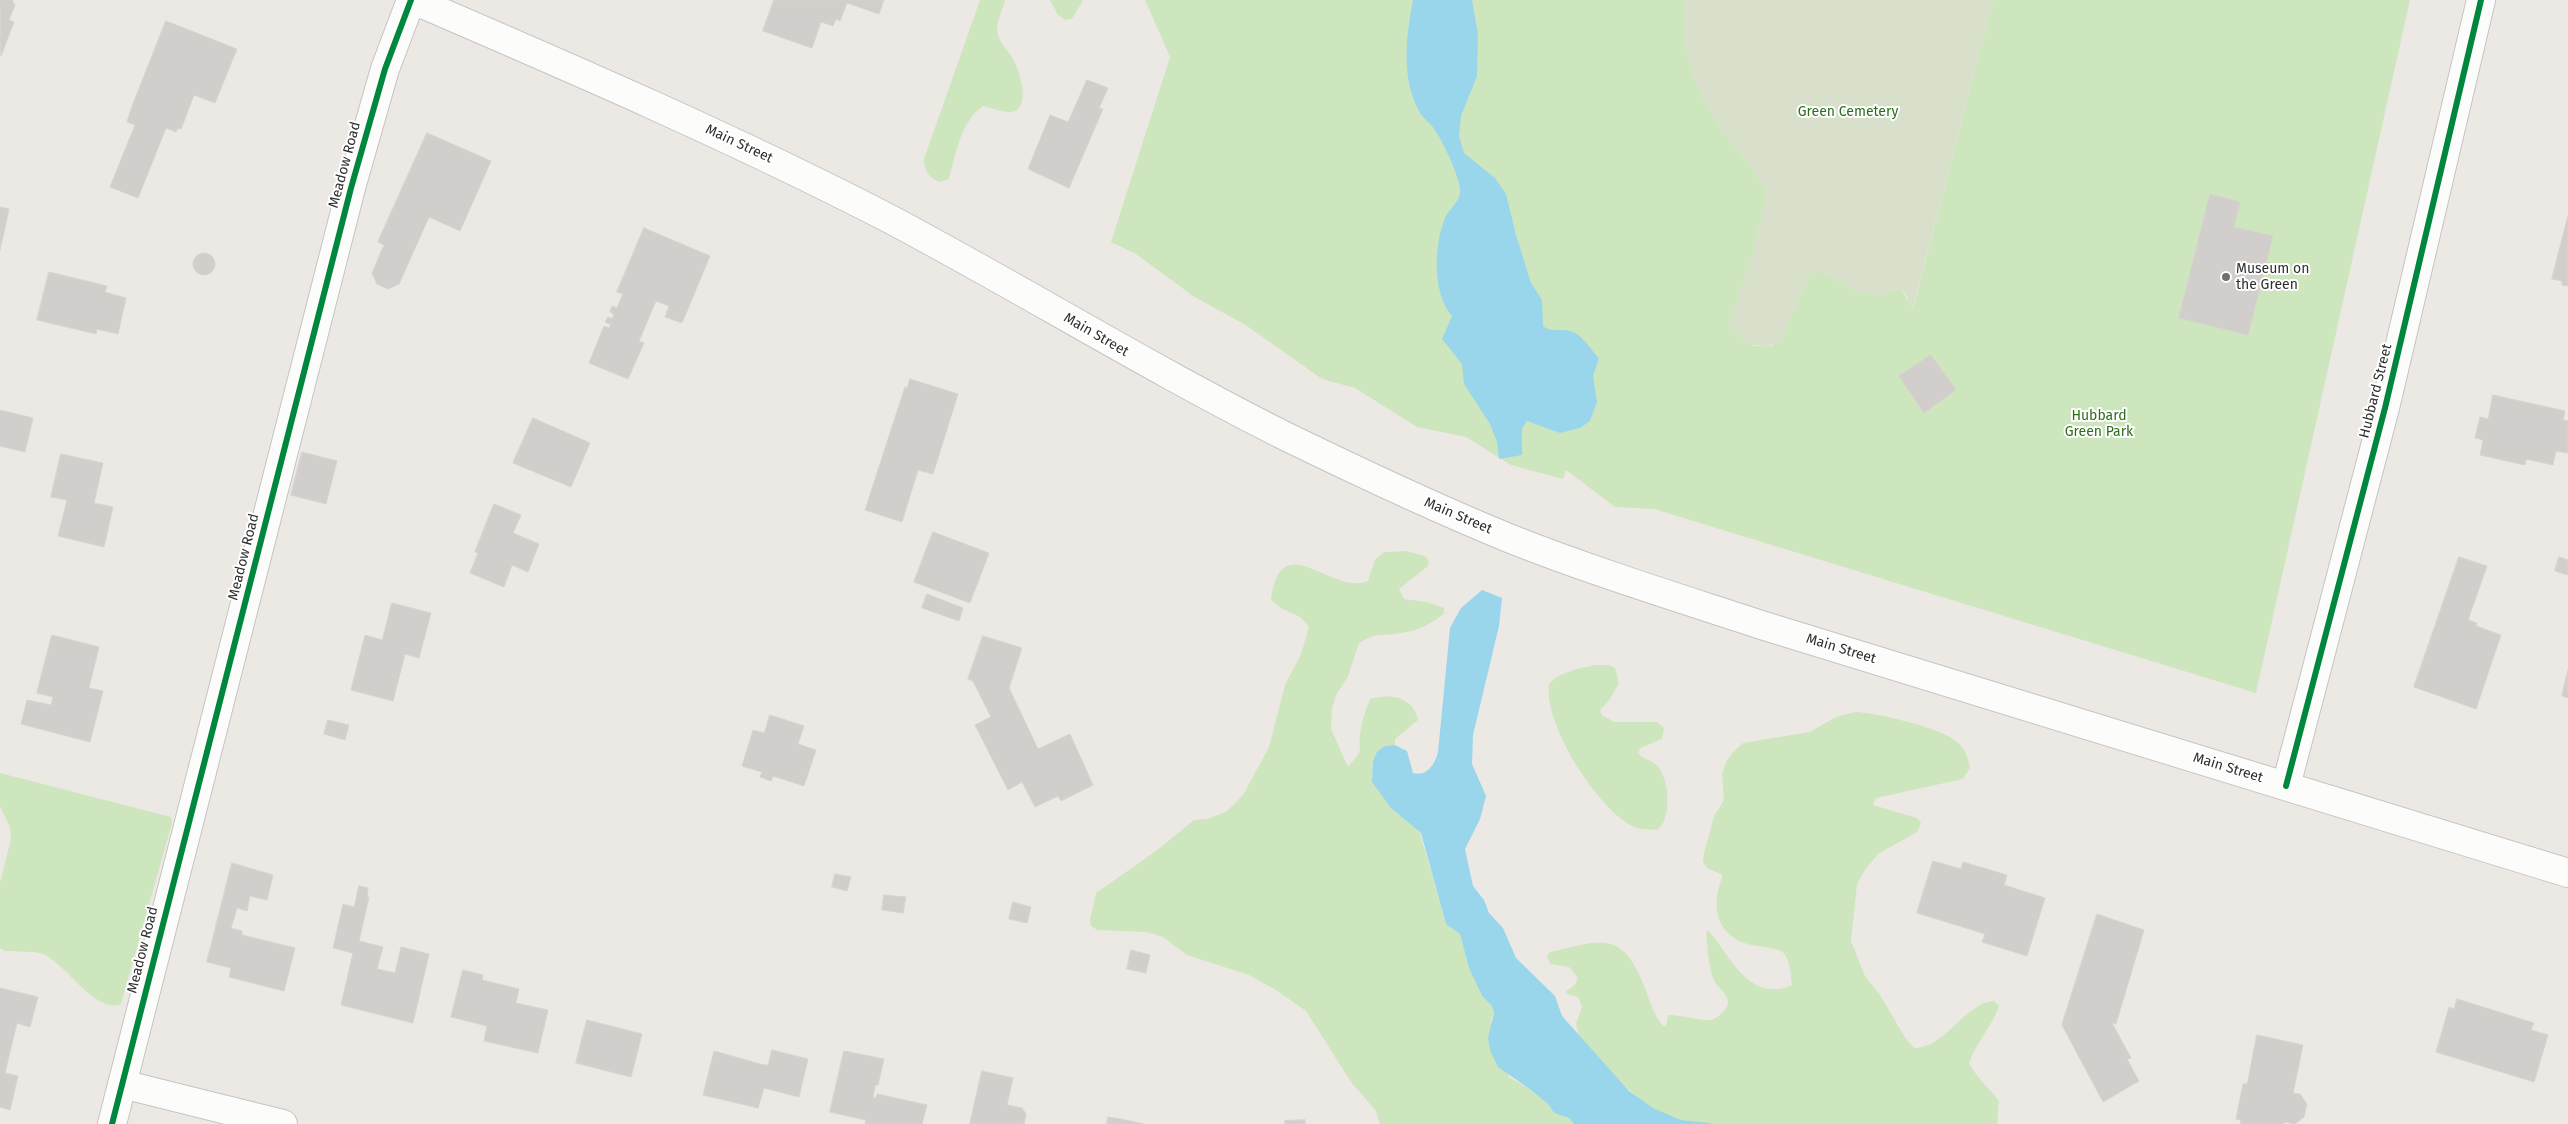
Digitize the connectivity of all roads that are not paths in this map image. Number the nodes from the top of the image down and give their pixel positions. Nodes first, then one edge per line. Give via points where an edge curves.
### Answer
1 (412, 0) edge
2 (2480, 0) edge
3 (2286, 786) junction
4 (2568, 873) edge
5 (122, 1084) junction
6 (112, 1124) edge
7 (283, 1124) edge

1 - 3 main road, Main Street via 632,95 782,165 936,244 1212,399 1398,490 1512,539 1635,584
1 - 5 main road, Meadow Road via 385,70 363,146
2 - 3 main road, Hubbard Street via 2385,408
3 - 4 main road, Main Street
5 - 6 main road, Meadow Road
5 - 7 main road

